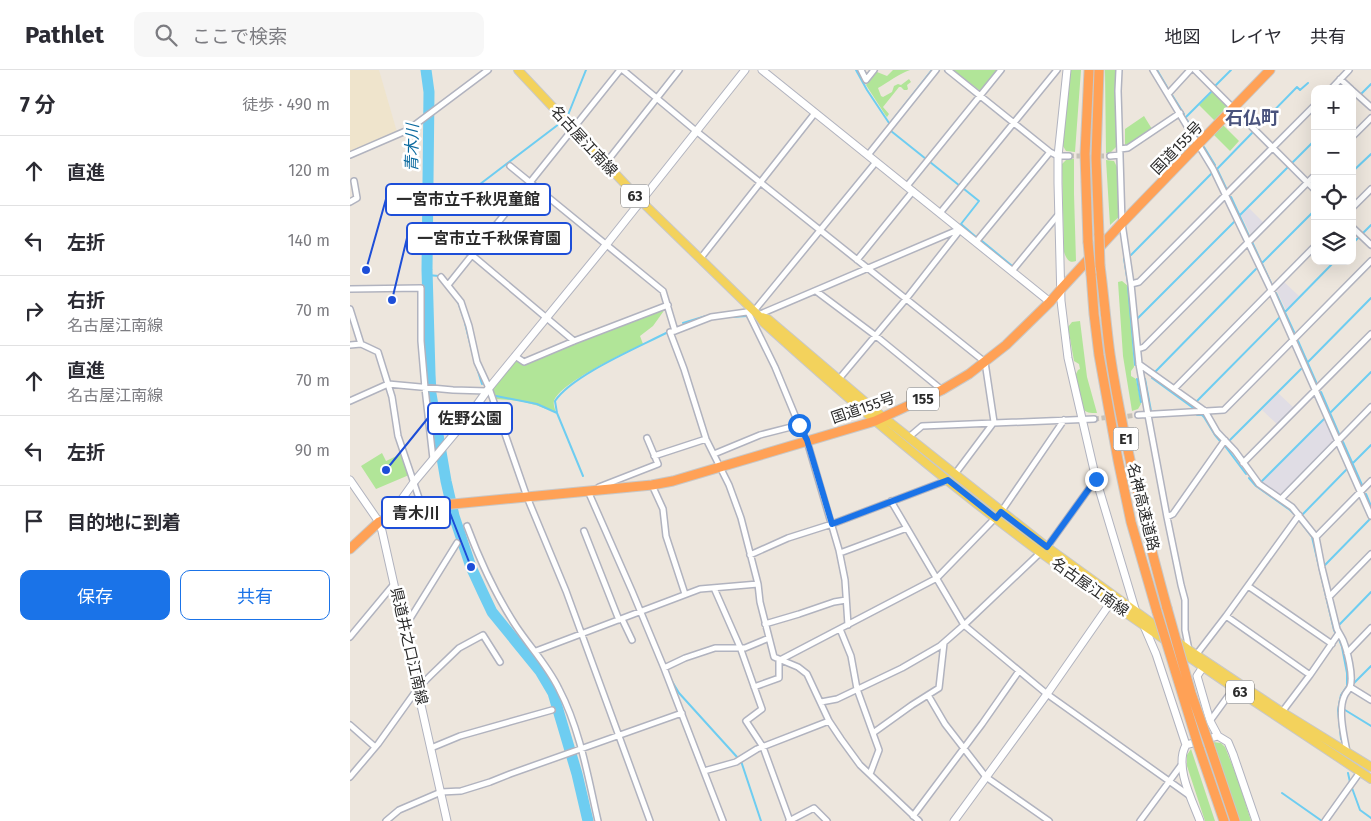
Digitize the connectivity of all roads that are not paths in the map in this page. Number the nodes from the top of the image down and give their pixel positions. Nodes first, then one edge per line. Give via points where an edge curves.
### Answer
1 (488, 70) edge
2 (518, 70) edge
3 (621, 70) edge
4 (679, 70) edge
5 (745, 70) edge
6 (762, 70) edge
7 (861, 70) edge
8 (874, 70) edge
9 (936, 70) edge
10 (948, 70) edge
11 (1001, 70) edge
12 (1057, 70) edge
13 (1067, 70) edge
14 (1089, 70) edge
15 (1099, 70) edge
16 (1119, 70) edge
17 (1153, 70) edge
18 (1190, 70) edge
19 (1195, 70) edge
20 (1270, 70) edge
21 (1349, 70) edge
22 (1340, 79) junction
23 (1335, 85) edge
24 (1347, 85) edge
25 (1356, 93) edge
26 (1168, 94) junction
27 (980, 96) junction
28 (657, 98) junction
29 (1371, 108) edge
30 (1233, 109) junction
31 (1311, 109) edge
32 (815, 113) junction
33 (1180, 114) junction
34 (1371, 118) edge
35 (1014, 123) junction
36 (573, 129) junction
37 (696, 131) junction
38 (1356, 133) edge
39 (1199, 145) junction
40 (1272, 148) junction
41 (1050, 152) junction
42 (1120, 152) junction
43 (350, 155) edge
44 (868, 155) junction
45 (1058, 156) junction
46 (1069, 156) tunnel mouth
47 (1110, 156) tunnel mouth
48 (876, 162) junction
49 (605, 164) junction
50 (510, 166) dead end
51 (1311, 179) edge
52 (354, 181) dead end
53 (530, 182) junction
54 (760, 182) junction
55 (1308, 182) junction
56 (1311, 185) edge
57 (910, 189) junction
58 (1371, 189) edge
59 (1226, 195) junction
60 (350, 202) edge
61 (641, 202) junction
62 (1356, 204) edge
63 (940, 213) junction
64 (1058, 215) junction
65 (1122, 224) junction
66 (441, 229) dead end
67 (960, 230) junction
68 (821, 231) junction
69 (1356, 231) edge
70 (976, 242) junction
71 (1248, 242) junction
72 (1371, 245) edge
73 (606, 246) junction
74 (1311, 250) edge
75 (471, 254) junction
76 (700, 259) junction
77 (857, 260) junction
78 (1371, 261) edge
79 (867, 268) junction
80 (1012, 271) junction
81 (441, 277) dead end
82 (1131, 284) junction
83 (448, 285) junction
84 (1062, 288) junction
85 (350, 289) edge
86 (816, 290) junction
87 (1271, 290) junction
88 (906, 299) junction
89 (1050, 302) junction
90 (668, 304) junction
91 (350, 309) edge
92 (754, 313) junction
93 (547, 317) junction
94 (675, 331) junction
95 (1371, 334) edge
96 (876, 336) junction
97 (1293, 340) junction
98 (574, 341) junction
99 (361, 344) junction
100 (350, 345) edge
101 (1138, 349) junction
102 (515, 356) junction
103 (985, 362) junction
104 (1139, 364) junction
105 (839, 379) junction
106 (388, 384) junction
107 (425, 388) junction
108 (1174, 389) junction
109 (488, 390) junction
110 (942, 390) junction
111 (1315, 390) junction
112 (350, 402) edge
113 (1371, 407) edge
114 (1205, 411) junction
115 (1138, 415) tunnel mouth
116 (1148, 415) junction
117 (879, 419) junction
118 (1082, 419) junction
119 (1094, 419) tunnel mouth
120 (1064, 420) junction
121 (994, 422) junction
122 (799, 425) junction
123 (909, 437) junction
124 (646, 438) dead end
125 (706, 439) junction
126 (807, 440) junction
127 (1225, 440) junction
128 (1338, 440) junction
129 (714, 454) junction
130 (654, 456) junction
131 (434, 458) junction
132 (1243, 463) junction
133 (720, 467) junction
134 (955, 474) junction
135 (1096, 479) junction
136 (350, 480) edge
137 (948, 480) junction
138 (1371, 481) edge
139 (414, 482) junction
140 (652, 485) junction
141 (588, 491) junction
142 (1360, 492) junction
143 (527, 497) junction
144 (1280, 499) junction
145 (891, 501) junction
146 (422, 506) junction
147 (998, 515) junction
148 (1299, 515) junction
149 (1371, 516) edge
150 (1167, 517) junction
151 (379, 522) junction
152 (832, 524) junction
153 (467, 526) dead end
154 (908, 528) junction
155 (584, 531) dead end
156 (1316, 537) junction
157 (456, 543) dead end
158 (350, 548) edge
159 (1044, 550) junction
160 (840, 553) junction
161 (1371, 554) edge
162 (750, 555) junction
163 (937, 578) junction
164 (394, 584) junction
165 (758, 584) junction
166 (1248, 586) junction
167 (714, 588) junction
168 (686, 594) junction
169 (1329, 597) junction
170 (846, 600) junction
171 (1110, 602) junction
172 (1134, 610) junction
173 (641, 611) junction
174 (1226, 616) junction
175 (620, 619) junction
176 (404, 624) junction
177 (765, 624) junction
178 (848, 625) junction
179 (964, 626) junction
180 (1145, 626) junction
181 (1371, 628) edge
182 (840, 629) junction
183 (1339, 633) junction
184 (582, 634) junction
185 (350, 637) edge
186 (768, 638) junction
187 (632, 640) dead end
188 (944, 644) junction
189 (1332, 644) junction
190 (740, 647) junction
191 (536, 651) junction
192 (1193, 652) junction
193 (1347, 653) junction
194 (779, 660) junction
195 (500, 662) dead end
196 (1203, 667) junction
197 (664, 668) junction
198 (1019, 671) junction
199 (1310, 675) junction
200 (754, 687) junction
201 (1350, 687) junction
202 (418, 688) junction
203 (1234, 688) junction
204 (857, 689) junction
205 (1047, 694) junction
206 (928, 695) junction
207 (1371, 700) edge
208 (821, 702) junction
209 (552, 710) dead end
210 (1282, 712) junction
211 (682, 713) junction
212 (829, 721) junction
213 (1210, 721) junction
214 (350, 725) edge
215 (873, 733) junction
216 (620, 736) junction
217 (1218, 736) junction
218 (1186, 745) junction
219 (763, 747) junction
220 (375, 748) junction
221 (432, 748) junction
222 (964, 748) junction
223 (581, 749) junction
224 (1347, 752) junction
225 (1182, 764) junction
226 (1371, 767) edge
227 (704, 771) junction
228 (1360, 772) junction
229 (870, 774) junction
230 (350, 777) edge
231 (986, 777) junction
232 (1371, 779) edge
233 (1169, 781) junction
234 (441, 792) junction
235 (1191, 797) junction
236 (913, 816) junction
237 (1041, 816) junction
238 (386, 821) edge
239 (447, 821) edge
240 (598, 821) edge
241 (650, 821) edge
242 (723, 821) edge
243 (789, 821) edge
244 (827, 821) edge
245 (919, 821) edge
246 (954, 821) edge
247 (1037, 821) edge
248 (1049, 821) edge
249 (1140, 821) edge
250 (1200, 821) edge
251 (1224, 821) edge
252 (1235, 821) edge
253 (1256, 821) edge
254 (1325, 821) edge

1 - 43 street via 408,130
2 - 36 main road, 名古屋江南線 / 63
3 - 28 street
3 - 36 street
4 - 28 street
5 - 37 street
6 - 32 street
7 - 8 street via 866,80
9 - 44 street
10 - 27 street
11 - 27 street
12 - 35 street
13 - 45 street
14 - 251 highway, 名神高速道路 / E1, bridge via 1085,154 1088,242 1099,356 1132,522 1157,612
15 - 252 highway, 名神高速道路 / E1, bridge via 1096,158 1100,266 1120,410 1144,522 1167,608 1191,693
16 - 42 street
17 - 26 street
18 - 26 street
19 - 30 street
20 - 30 highway, 国道155号 / 155
21 - 22 street
22 - 23 street
22 - 24 street
25 - 29 street
26 - 33 street
27 - 35 street
27 - 57 street
28 - 37 street
28 - 49 street
30 - 39 highway, 国道155号 / 155
30 - 40 street
31 - 40 street
32 - 44 street
32 - 54 street
33 - 39 street
33 - 42 street
34 - 38 street
35 - 41 street
35 - 63 street
36 - 49 main road, 名古屋江南線 / 63
36 - 53 street
37 - 54 street
37 - 61 street
39 - 59 street
39 - 65 highway, 国道155号 / 155
40 - 55 street
40 - 59 street
41 - 45 street
41 - 70 street
42 - 47 street
42 - 65 street
44 - 48 street
45 - 46 street
45 - 64 street
48 - 57 street
48 - 68 street
49 - 61 main road, 名古屋江南線 / 63
50 - 53 street
51 - 55 street
52 - 60 street via 357,198
53 - 73 street
53 - 75 street
54 - 68 street
54 - 76 street
55 - 56 street
55 - 71 street
57 - 63 street
57 - 77 street
58 - 62 street
59 - 71 street
59 - 82 street via 1139,282
61 - 73 street
61 - 76 main road, 名古屋江南線 / 63
63 - 67 street
64 - 80 street
64 - 84 street
65 - 82 street
65 - 84 highway, 国道155号 / 155
66 - 75 street
67 - 70 street
67 - 79 street
67 - 88 street
68 - 77 street
68 - 92 street
69 - 72 street
70 - 80 street
71 - 87 street
71 - 101 street via 1144,347
73 - 90 street via 663,291
73 - 93 street
74 - 87 street
75 - 83 street
75 - 93 street
76 - 92 main road, 名古屋江南線 / 63
77 - 79 street
78 - 97 street
79 - 86 street
79 - 88 street
80 - 89 street
81 - 83 street
82 - 101 street
83 - 109 street via 461,302
84 - 89 highway, 国道155号 / 155
84 - 118 street via 1068,358
85 - 107 street via 421,288
86 - 92 street
86 - 96 street
87 - 97 street
87 - 108 street
88 - 96 street
88 - 103 street
89 - 103 highway, 国道155号 / 155
90 - 94 street
90 - 98 street
91 - 99 street
92 - 94 street via 711,317
92 - 105 main road, 名古屋江南線 / 63 via 768,319
92 - 117 main road, 名古屋江南線 / 63 via 819,373
92 - 122 street
93 - 98 street
93 - 102 street
94 - 125 street via 670,332
95 - 111 street
96 - 105 street
96 - 110 street
97 - 111 street
97 - 114 street via 1224,410
98 - 102 street via 524,362
99 - 100 street
99 - 106 street via 378,352
101 - 104 street
102 - 109 street
103 - 110 highway, 国道155号 / 155
103 - 121 street
104 - 108 street
104 - 116 street
105 - 117 main road, 名古屋江南線 / 63
106 - 107 street
106 - 112 street
106 - 139 street via 398,436
107 - 109 street
107 - 131 street
108 - 114 street
109 - 131 street
109 - 143 street
110 - 117 highway, 国道155号 / 155
111 - 128 street
111 - 132 street
113 - 128 street
114 - 116 street
114 - 127 street
115 - 116 street
116 - 150 street
117 - 123 main road, 名古屋江南線 / 63
117 - 126 highway, 国道155号 / 155
117 - 137 main road, 名古屋江南線 / 63
118 - 119 street
118 - 120 street
118 - 135 street
120 - 121 street
120 - 147 street
121 - 123 street via 922,426
121 - 134 street
122 - 126 street
122 - 129 street via 760,435
123 - 134 main road, 名古屋江南線 / 63
124 - 130 street
125 - 129 street
125 - 130 street
126 - 133 highway, 国道155号 / 155
126 - 152 street
127 - 132 street
127 - 150 street via 1173,514
128 - 142 street
128 - 144 street
129 - 133 street
130 - 141 street via 658,464
131 - 139 street
132 - 144 street via 1258,484
133 - 140 highway, 国道155号 / 155
133 - 162 street via 741,518
134 - 147 main road, 名古屋江南線 / 63
135 - 159 street
135 - 172 street
136 - 151 street, 県道井之口江南線
137 - 145 street
137 - 147 main road, 名古屋江南線 / 63
138 - 142 street
139 - 146 street
139 - 151 street via 394,510
140 - 141 highway, 国道155号 / 155
140 - 168 street via 663,509 666,536
141 - 143 highway, 国道155号 / 155
141 - 173 street
142 - 149 street
142 - 156 street
143 - 146 highway, 国道155号 / 155
143 - 184 street
144 - 148 street
145 - 152 street
145 - 154 street
146 - 151 highway, 国道155号 / 155
147 - 159 main road, 名古屋江南線 / 63
147 - 163 street
148 - 156 street
148 - 166 street
150 - 192 street via 1185,600 1185,630
151 - 158 highway, 国道155号 / 155
151 - 164 street, 県道井之口江南線
152 - 160 street
152 - 162 street
153 - 191 street via 480,561 503,605
154 - 160 street
154 - 163 street
155 - 175 street
156 - 169 street
157 - 176 street
159 - 171 main road, 名古屋江南線 / 63
159 - 172 main road, 名古屋江南線 / 63
159 - 179 street
160 - 170 street
161 - 169 street
162 - 165 street
163 - 178 street
163 - 179 street
164 - 176 street, 県道井之口江南線
164 - 185 street
165 - 167 street
165 - 177 street
166 - 174 street
166 - 189 street
167 - 168 street
167 - 190 street
168 - 173 street
169 - 183 street
170 - 177 street
170 - 178 street
171 - 180 main road, 名古屋江南線 / 63
171 - 205 street
172 - 180 street
172 - 192 main road, 名古屋江南線 / 63
173 - 175 street
173 - 197 street
174 - 192 street
174 - 199 street
175 - 184 street
175 - 187 street
176 - 202 street, 県道井之口江南線
177 - 186 street
178 - 182 street
179 - 188 street
179 - 198 street
180 - 196 main road, 名古屋江南線 / 63
180 - 218 street
181 - 193 street
182 - 194 street
182 - 204 street via 852,656
183 - 189 street
183 - 193 street
184 - 191 street
184 - 216 street
186 - 190 street via 746,648
186 - 194 street via 774,657
188 - 204 street
188 - 206 street via 939,688
189 - 199 street
190 - 197 street via 716,648
190 - 200 street
191 - 223 street via 560,689
192 - 210 main road, 名古屋江南線 / 63
193 - 201 street
194 - 200 street via 779,678
194 - 208 street via 807,674
195 - 202 street via 483,635 459,648
196 - 203 main road, 名古屋江南線 / 63
196 - 213 street via 1197,676
197 - 211 street
198 - 205 street
198 - 222 street
199 - 210 street
200 - 219 street via 762,708 746,721
201 - 207 street
201 - 224 street via 1344,696 1342,710
202 - 220 street
202 - 221 street, 県道井之口江南線
203 - 213 street
203 - 228 main road, 名古屋江南線 / 63
204 - 208 street via 837,699
204 - 215 street
205 - 231 street
205 - 233 street
206 - 215 street
206 - 222 street
208 - 212 street
209 - 221 street via 460,736
210 - 224 main road, 名古屋江南線 / 63
211 - 216 street
211 - 227 street
212 - 219 street
212 - 229 street
213 - 217 street
214 - 220 street
215 - 229 street via 879,750
216 - 223 street
216 - 241 street
217 - 218 street
217 - 253 street via 1228,742
218 - 225 street
219 - 227 street via 736,762
219 - 243 street
220 - 230 street
221 - 234 street, 県道井之口江南線
222 - 231 street
222 - 236 street
223 - 234 street via 461,791
223 - 240 street
224 - 226 main road, 名古屋江南線 / 63
225 - 233 street
225 - 235 street
227 - 242 street
228 - 232 main road, 名古屋江南線 / 63
228 - 254 street
229 - 236 street
231 - 237 street
231 - 246 street
233 - 235 street
233 - 249 street
234 - 238 street via 399,810
234 - 239 street, 県道井之口江南線
235 - 250 street
236 - 245 street
237 - 247 street
237 - 248 street
243 - 244 street via 814,808

